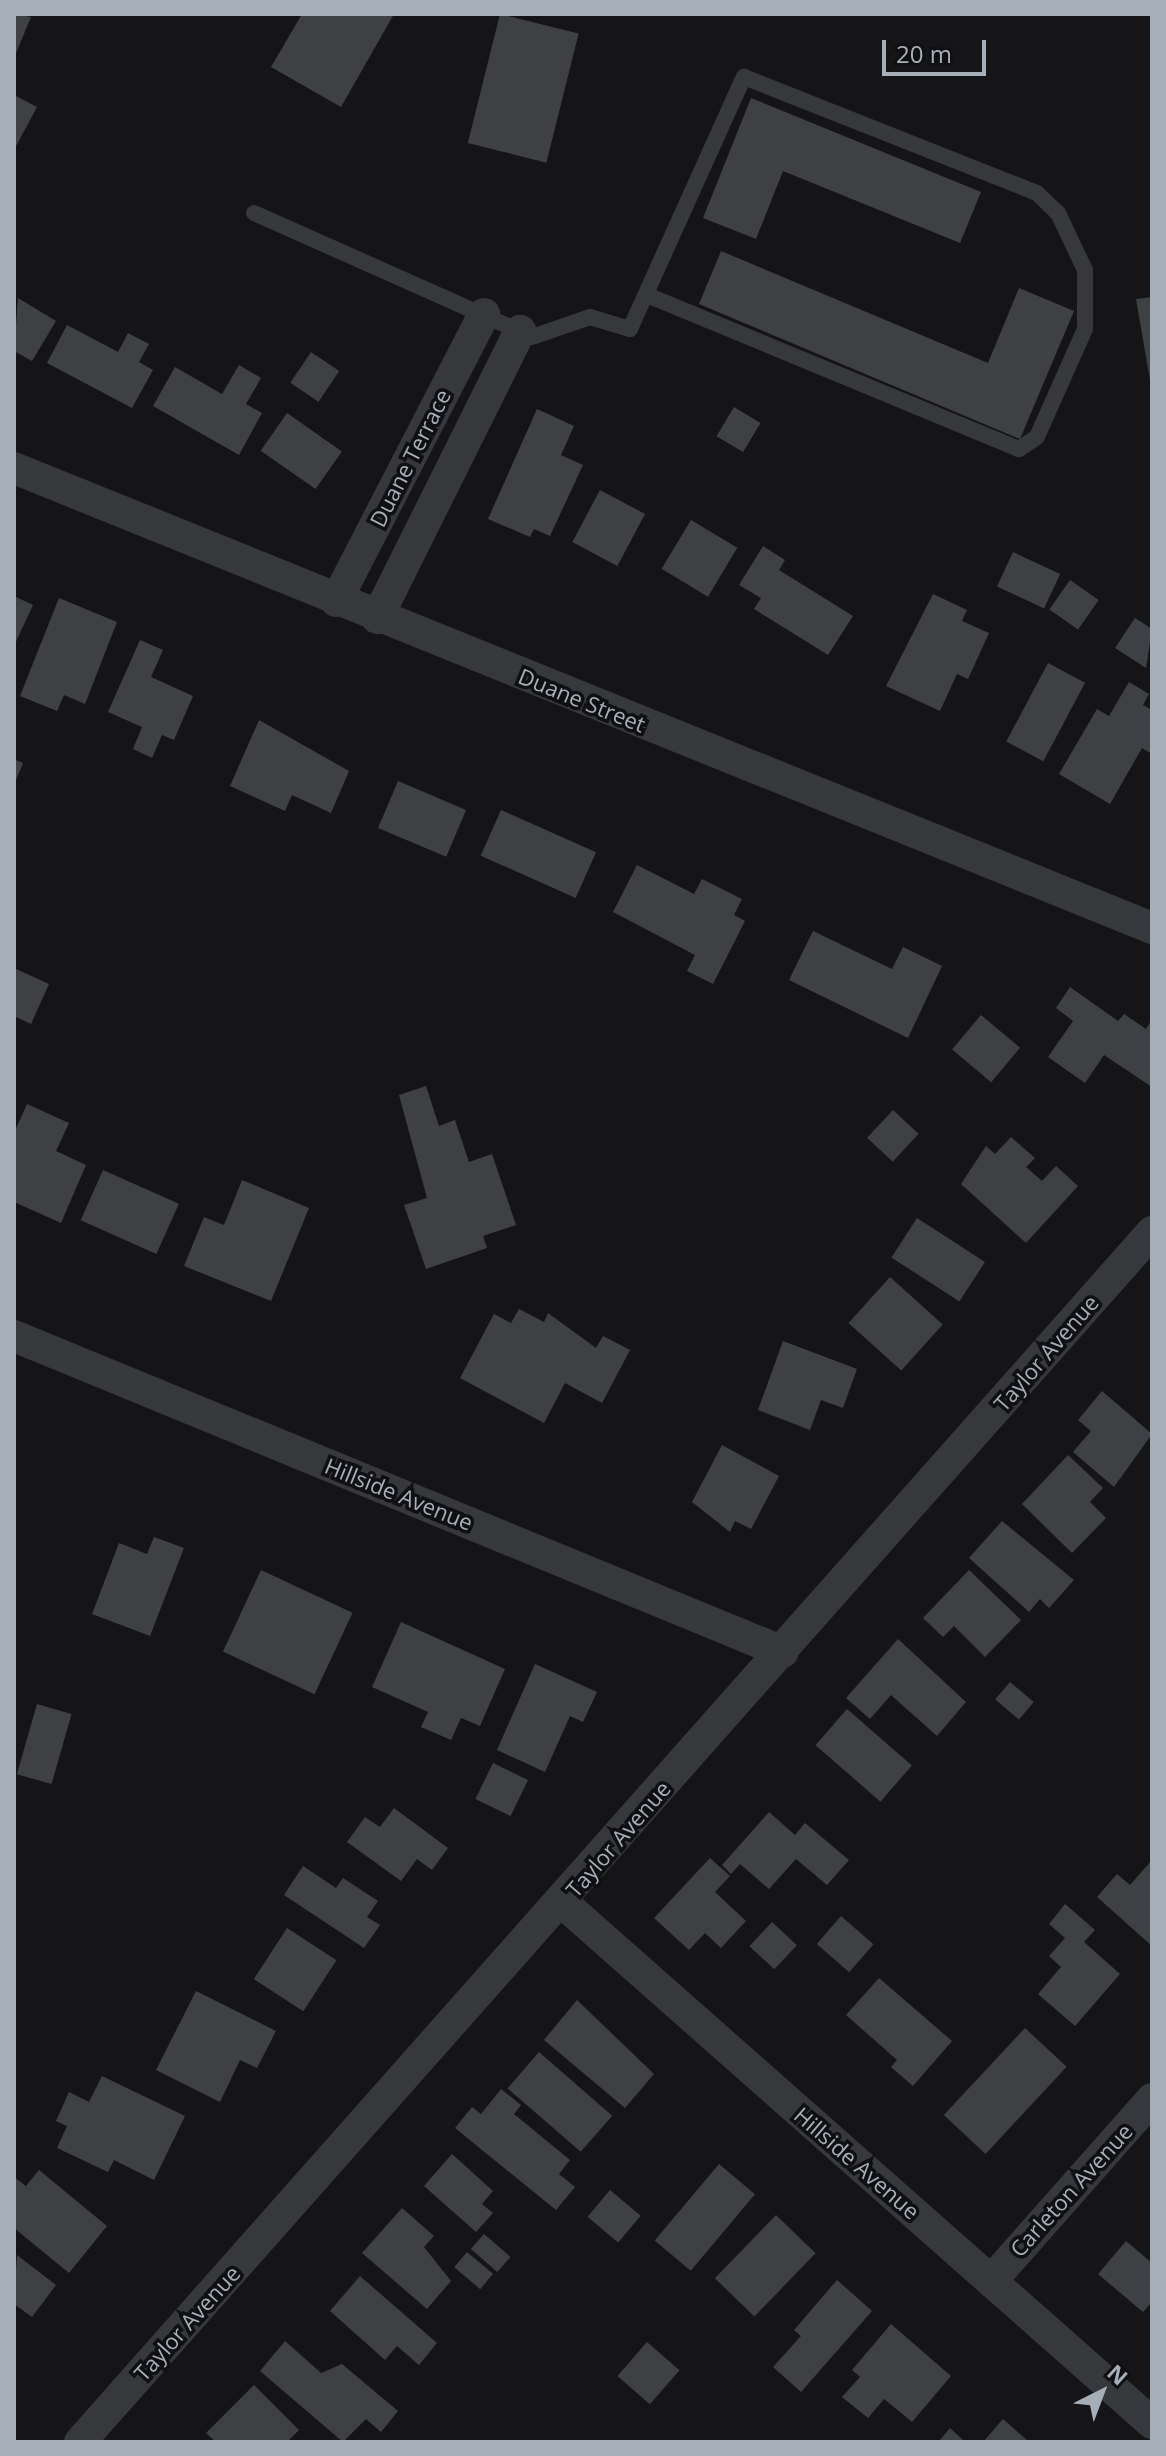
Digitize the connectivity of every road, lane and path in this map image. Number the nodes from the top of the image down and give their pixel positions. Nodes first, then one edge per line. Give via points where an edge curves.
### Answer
1 (254, 213) dead end
2 (647, 295) junction
3 (484, 314) junction
4 (520, 331) junction
5 (14, 468) edge
6 (336, 601) junction
7 (377, 618) junction
8 (1152, 928) edge
9 (1152, 1232) edge
10 (14, 1336) edge
11 (783, 1652) junction
12 (562, 1902) junction
13 (1152, 2099) edge
14 (991, 2281) junction
15 (1152, 2423) edge
16 (80, 2442) edge

1 - 3 lane
2 - 2 lane via 744,77 1037,193 1058,213 1085,270 1085,329 1037,437 1019,449
2 - 4 lane via 630,329 590,317 532,337
3 - 4 lane
3 - 6 street, Duane Terrace
4 - 7 street
5 - 6 street, Duane Street
6 - 7 street, Duane Street
7 - 8 street, Duane Street
9 - 11 street, Taylor Avenue
10 - 11 street, Hillside Avenue
11 - 12 street, Taylor Avenue
12 - 14 street, Hillside Avenue
12 - 16 street, Taylor Avenue
13 - 14 street, Carleton Avenue
14 - 15 street, Hillside Avenue

